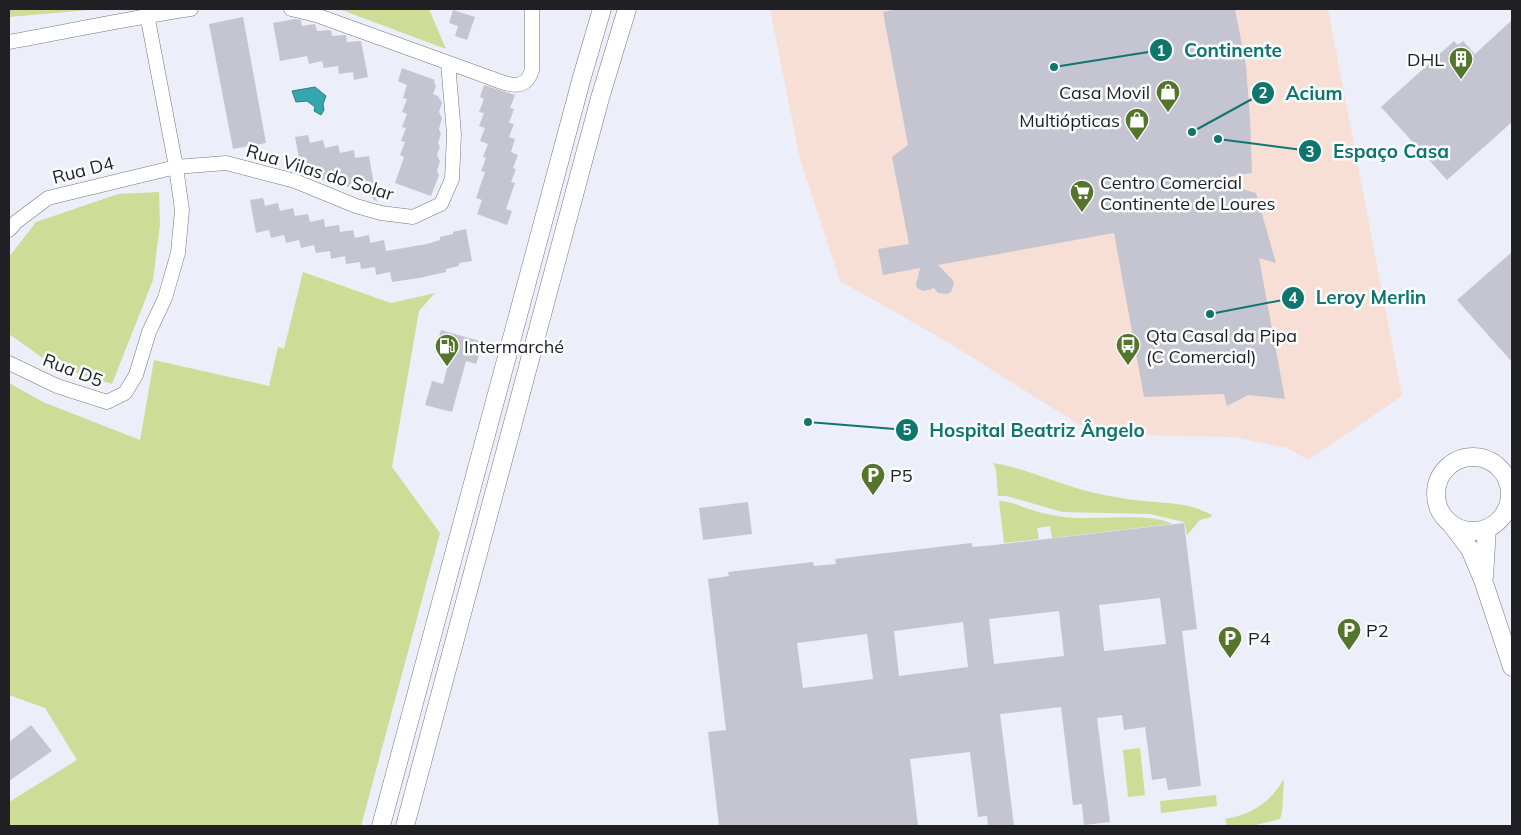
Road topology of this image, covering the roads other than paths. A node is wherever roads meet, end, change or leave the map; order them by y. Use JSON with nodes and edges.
{"nodes":[{"id":1,"x":192,"y":9,"type":"edge"},
{"id":2,"x":291,"y":9,"type":"edge"},
{"id":3,"x":532,"y":9,"type":"edge"},
{"id":4,"x":602,"y":9,"type":"edge"},
{"id":5,"x":627,"y":9,"type":"edge"},
{"id":6,"x":146,"y":12,"type":"edge"},
{"id":7,"x":9,"y":42,"type":"edge"},
{"id":8,"x":448,"y":63,"type":"junction"},
{"id":9,"x":176,"y":167,"type":"junction"},
{"id":10,"x":9,"y":230,"type":"edge"},
{"id":11,"x":9,"y":363,"type":"edge"},
{"id":12,"x":1509,"y":475,"type":"edge"},
{"id":13,"x":1509,"y":510,"type":"edge"},
{"id":14,"x":1449,"y":522,"type":"junction"},
{"id":15,"x":1487,"y":528,"type":"junction"},
{"id":16,"x":1483,"y":580,"type":"junction"},
{"id":17,"x":1512,"y":667,"type":"edge"},
{"id":18,"x":380,"y":826,"type":"edge"},
{"id":19,"x":405,"y":826,"type":"edge"}],
"edges":[{"from":1,"to":6,"type":"street"},
{"from":2,"to":8,"type":"street"},
{"from":3,"to":8,"type":"street"},
{"from":4,"to":18,"type":"main road"},
{"from":5,"to":19,"type":"main road"},
{"from":6,"to":7,"type":"street"},
{"from":6,"to":9,"type":"street"},
{"from":8,"to":9,"type":"street","name":"Rua Vilas do Solar"},
{"from":9,"to":10,"type":"street","name":"Rua D4"},
{"from":9,"to":11,"type":"street","name":"Rua D5"},
{"from":12,"to":13,"type":"main road"},
{"from":12,"to":14,"type":"main road"},
{"from":13,"to":15,"type":"main road"},
{"from":14,"to":15,"type":"main road"},
{"from":14,"to":16,"type":"main road"},
{"from":15,"to":16,"type":"main road"},
{"from":16,"to":17,"type":"main road"}]}
